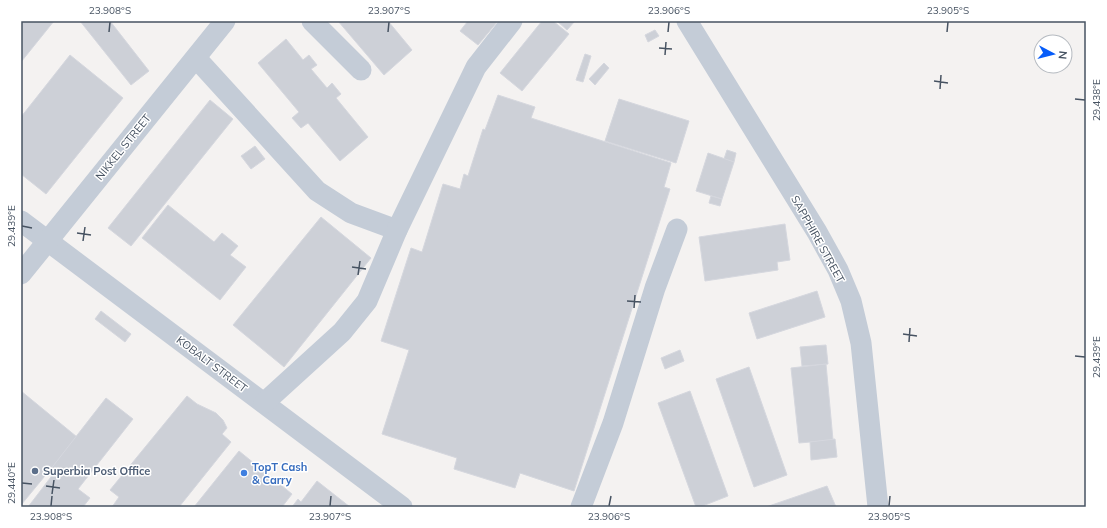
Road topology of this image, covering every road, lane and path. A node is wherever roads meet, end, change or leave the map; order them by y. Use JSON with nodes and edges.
{"nodes":[{"id":1,"x":225,"y":21,"type":"edge"},
{"id":2,"x":312,"y":21,"type":"edge"},
{"id":3,"x":512,"y":21,"type":"edge"},
{"id":4,"x":687,"y":21,"type":"edge"},
{"id":5,"x":196,"y":58,"type":"junction"},
{"id":6,"x":361,"y":70,"type":"dead end"},
{"id":7,"x":21,"y":221,"type":"edge"},
{"id":8,"x":677,"y":229,"type":"dead end"},
{"id":9,"x":397,"y":230,"type":"junction"},
{"id":10,"x":48,"y":240,"type":"junction"},
{"id":11,"x":21,"y":274,"type":"edge"},
{"id":12,"x":264,"y":403,"type":"junction"},
{"id":13,"x":402,"y":507,"type":"edge"},
{"id":14,"x":581,"y":507,"type":"edge"},
{"id":15,"x":878,"y":507,"type":"edge"}],
"edges":[{"from":1,"to":5,"type":"street","name":"NIKKEL STREET"},
{"from":2,"to":6,"type":"street"},
{"from":3,"to":9,"type":"street"},
{"from":4,"to":15,"type":"street","name":"SAPPHIRE STREET"},
{"from":5,"to":9,"type":"street"},
{"from":5,"to":10,"type":"street","name":"NIKKEL STREET"},
{"from":7,"to":10,"type":"street","name":"KOBALT STREET"},
{"from":8,"to":14,"type":"street"},
{"from":9,"to":12,"type":"street"},
{"from":10,"to":11,"type":"street","name":"NIKKEL STREET"},
{"from":10,"to":12,"type":"street","name":"KOBALT STREET"},
{"from":12,"to":13,"type":"street","name":"KOBALT STREET"}]}
